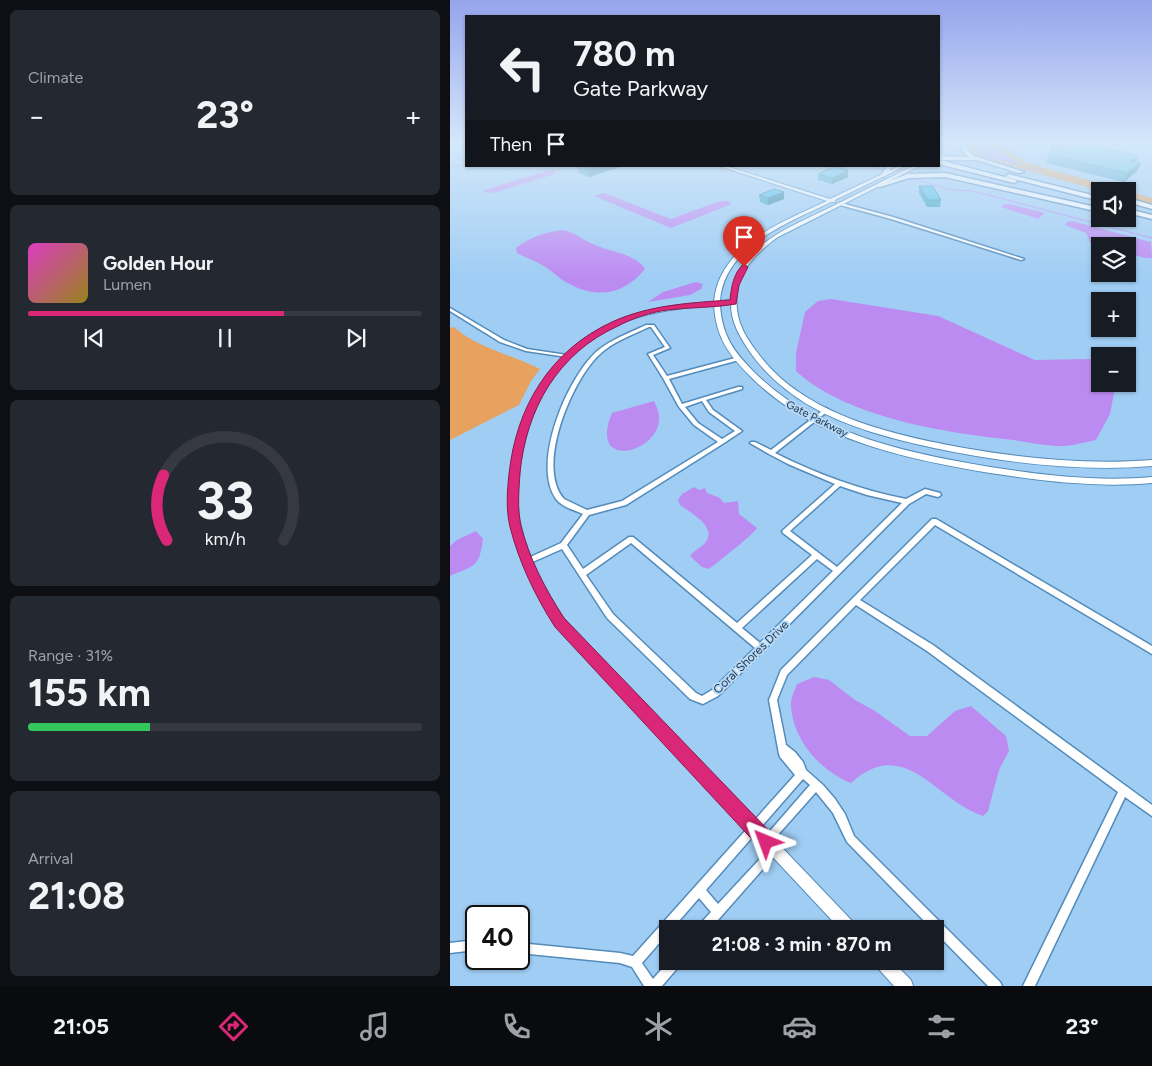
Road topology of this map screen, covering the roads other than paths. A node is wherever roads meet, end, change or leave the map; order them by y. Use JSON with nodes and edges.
{"nodes":[{"id":1,"x":787,"y":187,"type":"edge"},
{"id":2,"x":801,"y":187,"type":"edge"},
{"id":3,"x":864,"y":187,"type":"edge"},
{"id":4,"x":876,"y":187,"type":"edge"},
{"id":5,"x":1003,"y":187,"type":"edge"},
{"id":6,"x":1037,"y":187,"type":"edge"},
{"id":7,"x":1050,"y":187,"type":"edge"},
{"id":8,"x":1078,"y":187,"type":"edge"},
{"id":9,"x":1091,"y":191,"type":"edge"},
{"id":10,"x":1091,"y":197,"type":"edge"},
{"id":11,"x":830,"y":201,"type":"junction"},
{"id":12,"x":842,"y":201,"type":"junction"},
{"id":13,"x":1091,"y":202,"type":"edge"},
{"id":14,"x":1136,"y":202,"type":"edge"},
{"id":15,"x":1152,"y":207,"type":"edge"},
{"id":16,"x":1091,"y":208,"type":"edge"},
{"id":17,"x":1136,"y":208,"type":"edge"},
{"id":18,"x":1136,"y":213,"type":"edge"},
{"id":19,"x":1152,"y":213,"type":"edge"},
{"id":20,"x":1152,"y":217,"type":"edge"},
{"id":21,"x":1136,"y":218,"type":"edge"},
{"id":22,"x":1152,"y":222,"type":"edge"},
{"id":23,"x":1022,"y":259,"type":"dead end"},
{"id":24,"x":734,"y":302,"type":"junction"},
{"id":25,"x":716,"y":303,"type":"junction"},
{"id":26,"x":450,"y":309,"type":"edge"},
{"id":27,"x":568,"y":356,"type":"junction"},
{"id":28,"x":737,"y":358,"type":"junction"},
{"id":29,"x":666,"y":378,"type":"junction"},
{"id":30,"x":740,"y":388,"type":"dead end"},
{"id":31,"x":703,"y":399,"type":"junction"},
{"id":32,"x":681,"y":406,"type":"junction"},
{"id":33,"x":826,"y":410,"type":"junction"},
{"id":34,"x":814,"y":420,"type":"junction"},
{"id":35,"x":722,"y":442,"type":"junction"},
{"id":36,"x":754,"y":443,"type":"dead end"},
{"id":37,"x":771,"y":453,"type":"junction"},
{"id":38,"x":1152,"y":463,"type":"edge"},
{"id":39,"x":1152,"y":480,"type":"edge"},
{"id":40,"x":839,"y":484,"type":"junction"},
{"id":41,"x":938,"y":495,"type":"dead end"},
{"id":42,"x":907,"y":502,"type":"junction"},
{"id":43,"x":586,"y":513,"type":"junction"},
{"id":44,"x":563,"y":545,"type":"junction"},
{"id":45,"x":816,"y":556,"type":"junction"},
{"id":46,"x":528,"y":560,"type":"junction"},
{"id":47,"x":838,"y":571,"type":"junction"},
{"id":48,"x":582,"y":574,"type":"junction"},
{"id":49,"x":855,"y":601,"type":"junction"},
{"id":50,"x":737,"y":628,"type":"junction"},
{"id":51,"x":761,"y":648,"type":"junction"},
{"id":52,"x":1152,"y":650,"type":"edge"},
{"id":53,"x":803,"y":773,"type":"junction"},
{"id":54,"x":816,"y":785,"type":"junction"},
{"id":55,"x":1124,"y":790,"type":"junction"},
{"id":56,"x":1152,"y":812,"type":"edge"},
{"id":57,"x":754,"y":829,"type":"junction"},
{"id":58,"x":770,"y":846,"type":"junction"},
{"id":59,"x":700,"y":890,"type":"junction"},
{"id":60,"x":718,"y":912,"type":"junction"},
{"id":61,"x":675,"y":920,"type":"edge"},
{"id":62,"x":711,"y":920,"type":"edge"},
{"id":63,"x":841,"y":920,"type":"edge"},
{"id":64,"x":659,"y":937,"type":"edge"},
{"id":65,"x":465,"y":946,"type":"edge"},
{"id":66,"x":450,"y":948,"type":"edge"},
{"id":67,"x":530,"y":949,"type":"edge"},
{"id":68,"x":635,"y":962,"type":"junction"},
{"id":69,"x":668,"y":970,"type":"edge"},
{"id":70,"x":890,"y":970,"type":"edge"},
{"id":71,"x":653,"y":986,"type":"edge"},
{"id":72,"x":905,"y":986,"type":"edge"},
{"id":73,"x":996,"y":986,"type":"edge"},
{"id":74,"x":1028,"y":986,"type":"edge"}],
"edges":[{"from":1,"to":11,"type":"main road"},
{"from":2,"to":12,"type":"main road"},
{"from":3,"to":12,"type":"main road","name":"Gate Parkway"},
{"from":4,"to":12,"type":"main road","name":"Gate Parkway"},
{"from":5,"to":16,"type":"highway"},
{"from":6,"to":13,"type":"highway"},
{"from":7,"to":10,"type":"highway"},
{"from":8,"to":9,"type":"highway"},
{"from":11,"to":12,"type":"main road"},
{"from":11,"to":25,"type":"main road","name":"Gate Parkway"},
{"from":12,"to":23,"type":"street"},
{"from":12,"to":24,"type":"main road","name":"Gate Parkway"},
{"from":14,"to":15,"type":"highway"},
{"from":17,"to":19,"type":"highway"},
{"from":18,"to":20,"type":"highway"},
{"from":21,"to":22,"type":"highway"},
{"from":24,"to":25,"type":"main road"},
{"from":24,"to":33,"type":"main road","name":"Gate Parkway"},
{"from":25,"to":27,"type":"main road"},
{"from":25,"to":28,"type":"main road","name":"Gate Parkway"},
{"from":26,"to":27,"type":"street"},
{"from":27,"to":46,"type":"main road"},
{"from":28,"to":29,"type":"street"},
{"from":28,"to":34,"type":"main road","name":"Gate Parkway"},
{"from":29,"to":32,"type":"street"},
{"from":29,"to":43,"type":"street"},
{"from":30,"to":31,"type":"street"},
{"from":31,"to":32,"type":"street"},
{"from":31,"to":35,"type":"street"},
{"from":32,"to":35,"type":"street"},
{"from":33,"to":34,"type":"street"},
{"from":33,"to":38,"type":"main road","name":"Gate Parkway"},
{"from":34,"to":37,"type":"street"},
{"from":34,"to":39,"type":"main road","name":"Gate Parkway"},
{"from":35,"to":43,"type":"street"},
{"from":36,"to":37,"type":"street"},
{"from":37,"to":40,"type":"street"},
{"from":40,"to":42,"type":"street"},
{"from":40,"to":45,"type":"street"},
{"from":41,"to":42,"type":"street","name":"Coral Shores Drive"},
{"from":42,"to":47,"type":"street","name":"Coral Shores Drive"},
{"from":43,"to":44,"type":"street"},
{"from":44,"to":46,"type":"street"},
{"from":44,"to":48,"type":"street","name":"Coral Shores Drive"},
{"from":45,"to":47,"type":"street"},
{"from":45,"to":50,"type":"street"},
{"from":46,"to":57,"type":"main road"},
{"from":47,"to":51,"type":"street","name":"Coral Shores Drive"},
{"from":48,"to":50,"type":"street"},
{"from":48,"to":51,"type":"street","name":"Coral Shores Drive"},
{"from":49,"to":52,"type":"street"},
{"from":49,"to":53,"type":"street"},
{"from":49,"to":55,"type":"street"},
{"from":50,"to":51,"type":"street"},
{"from":53,"to":54,"type":"street"},
{"from":53,"to":57,"type":"street"},
{"from":54,"to":58,"type":"street"},
{"from":54,"to":73,"type":"street"},
{"from":55,"to":56,"type":"street"},
{"from":55,"to":74,"type":"street"},
{"from":57,"to":58,"type":"main road"},
{"from":57,"to":59,"type":"street"},
{"from":58,"to":60,"type":"street"},
{"from":58,"to":63,"type":"main road"},
{"from":59,"to":60,"type":"street"},
{"from":59,"to":61,"type":"street"},
{"from":60,"to":62,"type":"street"},
{"from":64,"to":68,"type":"street"},
{"from":65,"to":66,"type":"street"},
{"from":67,"to":68,"type":"street"},
{"from":68,"to":71,"type":"street"},
{"from":69,"to":71,"type":"street"},
{"from":70,"to":72,"type":"main road"}]}
